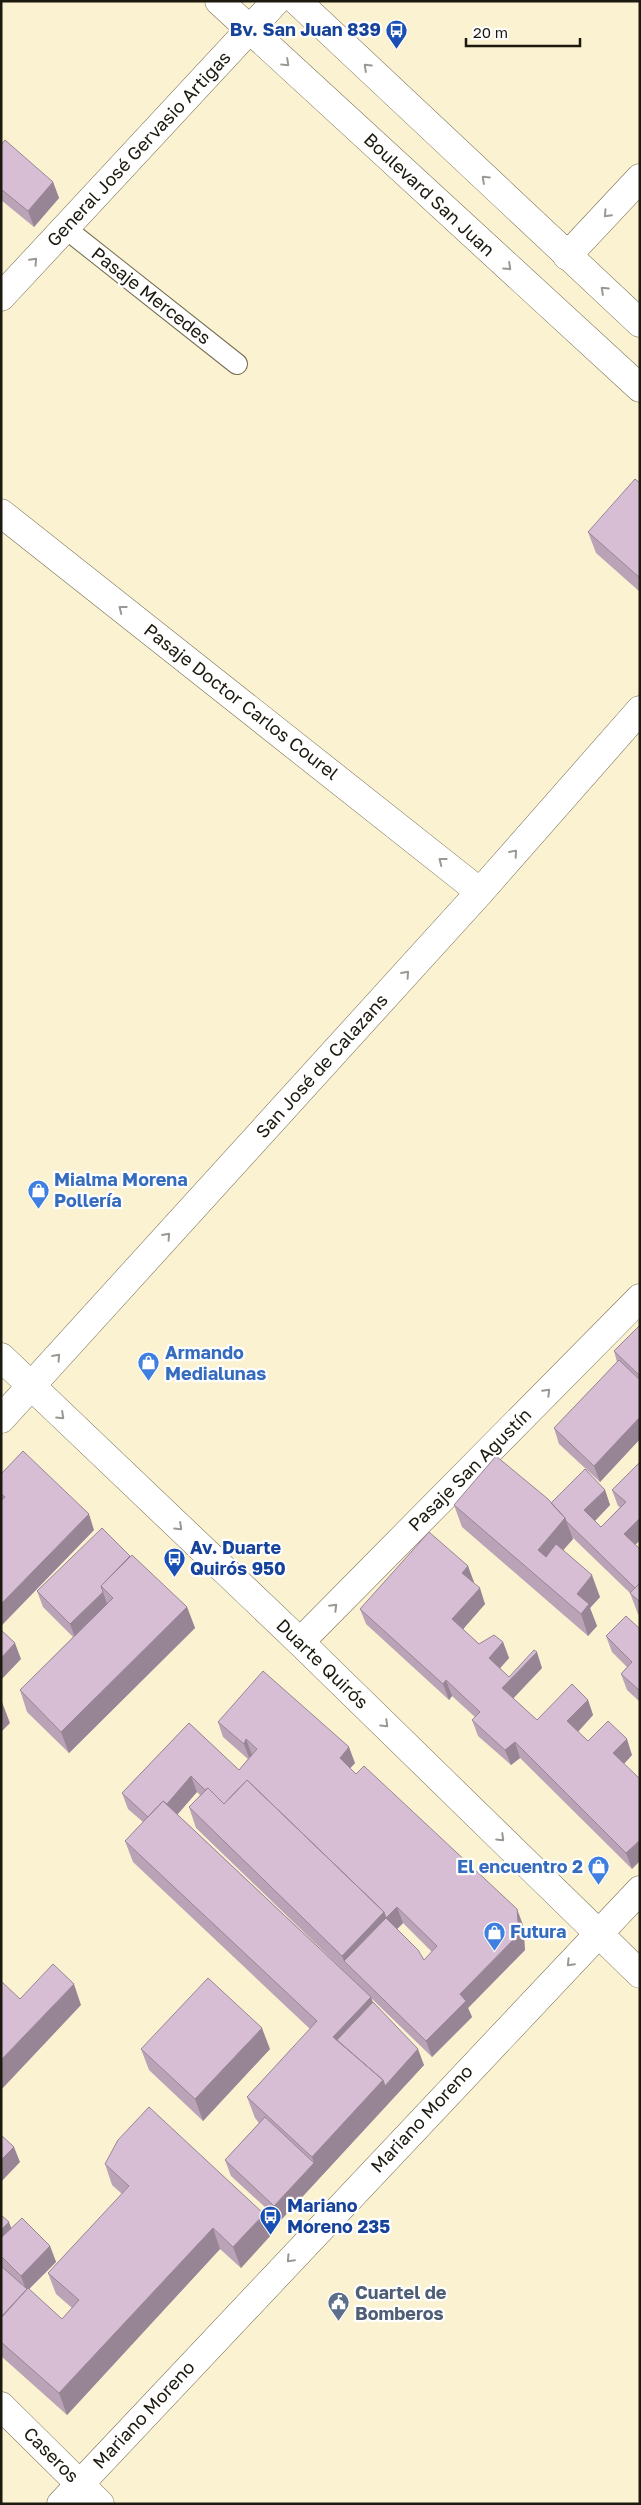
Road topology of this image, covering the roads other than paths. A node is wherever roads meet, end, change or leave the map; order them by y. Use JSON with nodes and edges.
{"nodes":[{"id":1,"x":219,"y":1,"type":"edge"},
{"id":2,"x":276,"y":1,"type":"edge"},
{"id":3,"x":297,"y":1,"type":"edge"},
{"id":4,"x":250,"y":30,"type":"junction"},
{"id":5,"x":640,"y":178,"type":"edge"},
{"id":6,"x":65,"y":228,"type":"junction"},
{"id":7,"x":567,"y":256,"type":"junction"},
{"id":8,"x":1,"y":297,"type":"edge"},
{"id":9,"x":640,"y":323,"type":"edge"},
{"id":10,"x":237,"y":364,"type":"dead end"},
{"id":11,"x":640,"y":388,"type":"edge"},
{"id":12,"x":1,"y":513,"type":"edge"},
{"id":13,"x":640,"y":710,"type":"edge"},
{"id":14,"x":480,"y":892,"type":"junction"},
{"id":15,"x":640,"y":1298,"type":"edge"},
{"id":16,"x":1,"y":1357,"type":"edge"},
{"id":17,"x":30,"y":1386,"type":"junction"},
{"id":18,"x":1,"y":1419,"type":"edge"},
{"id":19,"x":300,"y":1642,"type":"junction"},
{"id":20,"x":640,"y":1890,"type":"edge"},
{"id":21,"x":599,"y":1933,"type":"junction"},
{"id":22,"x":640,"y":1974,"type":"edge"},
{"id":23,"x":1,"y":2406,"type":"edge"},
{"id":24,"x":80,"y":2484,"type":"junction"},
{"id":25,"x":62,"y":2504,"type":"edge"},
{"id":26,"x":100,"y":2504,"type":"edge"}],
"edges":[{"from":1,"to":4,"type":"street","name":"Boulevard San Juan"},
{"from":2,"to":4,"type":"street","name":"General José Gervasio Artigas"},
{"from":7,"to":3,"type":"street","one_way":true},
{"from":4,"to":6,"type":"street","name":"General José Gervasio Artigas"},
{"from":4,"to":11,"type":"street","name":"Boulevard San Juan","one_way":true},
{"from":5,"to":7,"type":"street","one_way":true},
{"from":8,"to":6,"type":"street","name":"General José Gervasio Artigas","one_way":true},
{"from":6,"to":10,"type":"lane","name":"Pasaje Mercedes"},
{"from":9,"to":7,"type":"street","one_way":true},
{"from":14,"to":12,"type":"street","name":"Pasaje Doctor Carlos Courel","one_way":true},
{"from":14,"to":13,"type":"street","name":"San José de Calazans","one_way":true},
{"from":17,"to":14,"type":"street","name":"San José de Calazans","one_way":true},
{"from":19,"to":15,"type":"street","name":"Pasaje San Agustín","one_way":true},
{"from":16,"to":17,"type":"street","name":"Duarte Quirós"},
{"from":17,"to":18,"type":"street","name":"San José de Calazans"},
{"from":17,"to":19,"type":"street","name":"Duarte Quirós","one_way":true},
{"from":19,"to":21,"type":"street","name":"Duarte Quirós","one_way":true},
{"from":20,"to":21,"type":"street","name":"Mariano Moreno"},
{"from":21,"to":22,"type":"street","name":"Duarte Quirós"},
{"from":21,"to":24,"type":"street","name":"Mariano Moreno","one_way":true},
{"from":23,"to":24,"type":"street","name":"Caseros"},
{"from":24,"to":25,"type":"street","name":"Mariano Moreno"},
{"from":24,"to":26,"type":"street","name":"Caseros"}]}
